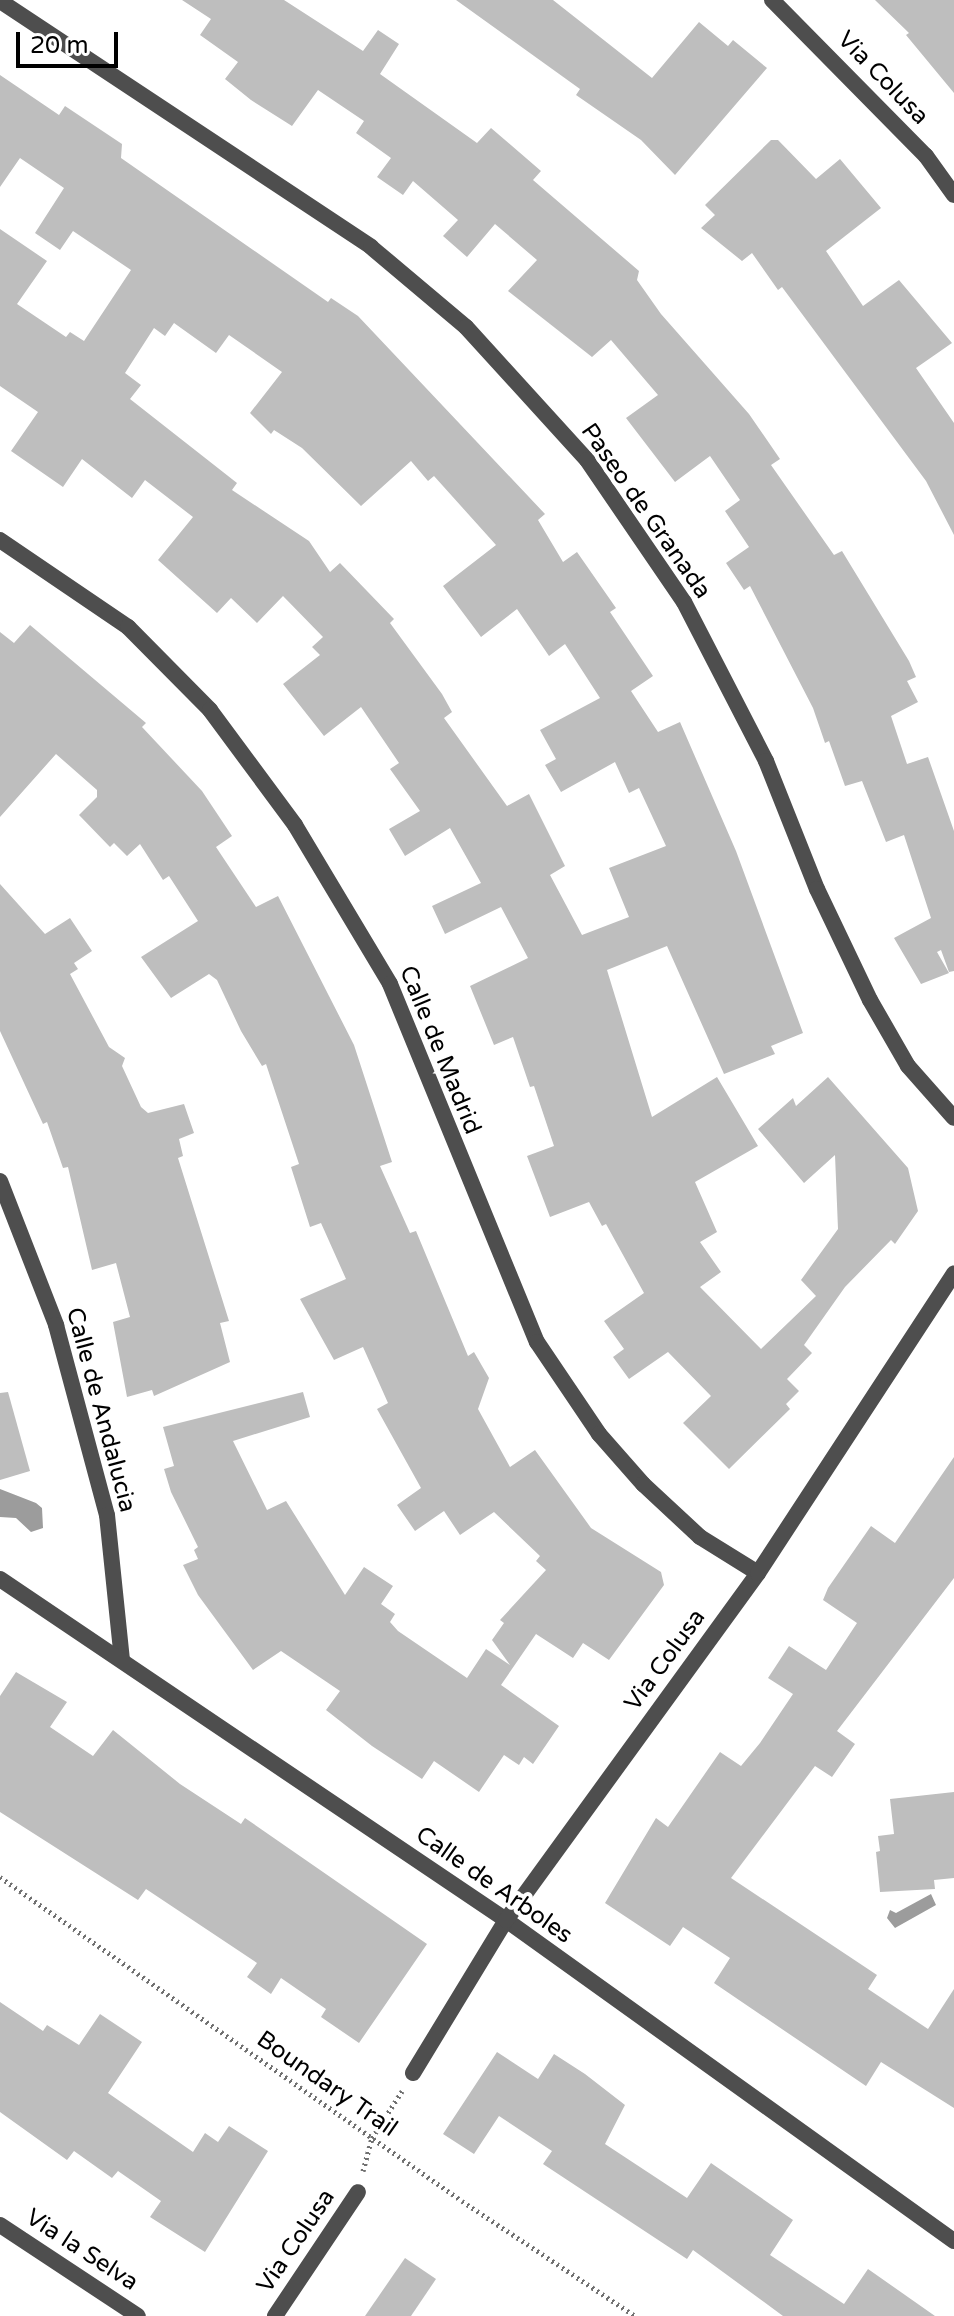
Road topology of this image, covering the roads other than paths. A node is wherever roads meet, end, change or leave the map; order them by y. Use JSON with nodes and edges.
{"nodes":[{"id":1,"x":772,"y":0,"type":"edge"},
{"id":2,"x":0,"y":1,"type":"edge"},
{"id":3,"x":954,"y":195,"type":"edge"},
{"id":4,"x":0,"y":540,"type":"edge"},
{"id":5,"x":954,"y":1118,"type":"edge"},
{"id":6,"x":0,"y":1181,"type":"edge"},
{"id":7,"x":954,"y":1274,"type":"edge"},
{"id":8,"x":758,"y":1573,"type":"junction"},
{"id":9,"x":0,"y":1579,"type":"edge"},
{"id":10,"x":122,"y":1660,"type":"junction"},
{"id":11,"x":506,"y":1920,"type":"junction"},
{"id":12,"x":413,"y":2073,"type":"road end"},
{"id":13,"x":358,"y":2192,"type":"road end"},
{"id":14,"x":0,"y":2225,"type":"edge"},
{"id":15,"x":954,"y":2241,"type":"edge"},
{"id":16,"x":138,"y":2316,"type":"edge"},
{"id":17,"x":275,"y":2316,"type":"edge"}],
"edges":[{"from":1,"to":3,"type":"street","name":"Via Colusa"},
{"from":2,"to":5,"type":"street","name":"Paseo de Granada"},
{"from":4,"to":8,"type":"street","name":"Calle de Madrid"},
{"from":6,"to":10,"type":"street","name":"Calle de Andalucia"},
{"from":7,"to":8,"type":"street","name":"Via Colusa"},
{"from":8,"to":11,"type":"street","name":"Via Colusa"},
{"from":9,"to":10,"type":"street","name":"Calle de Arboles"},
{"from":10,"to":11,"type":"street","name":"Calle de Arboles"},
{"from":11,"to":12,"type":"street","name":"Via Colusa"},
{"from":11,"to":15,"type":"street","name":"Calle de Arboles"},
{"from":13,"to":17,"type":"street","name":"Via Colusa"},
{"from":14,"to":16,"type":"street","name":"Via la Selva"}]}
